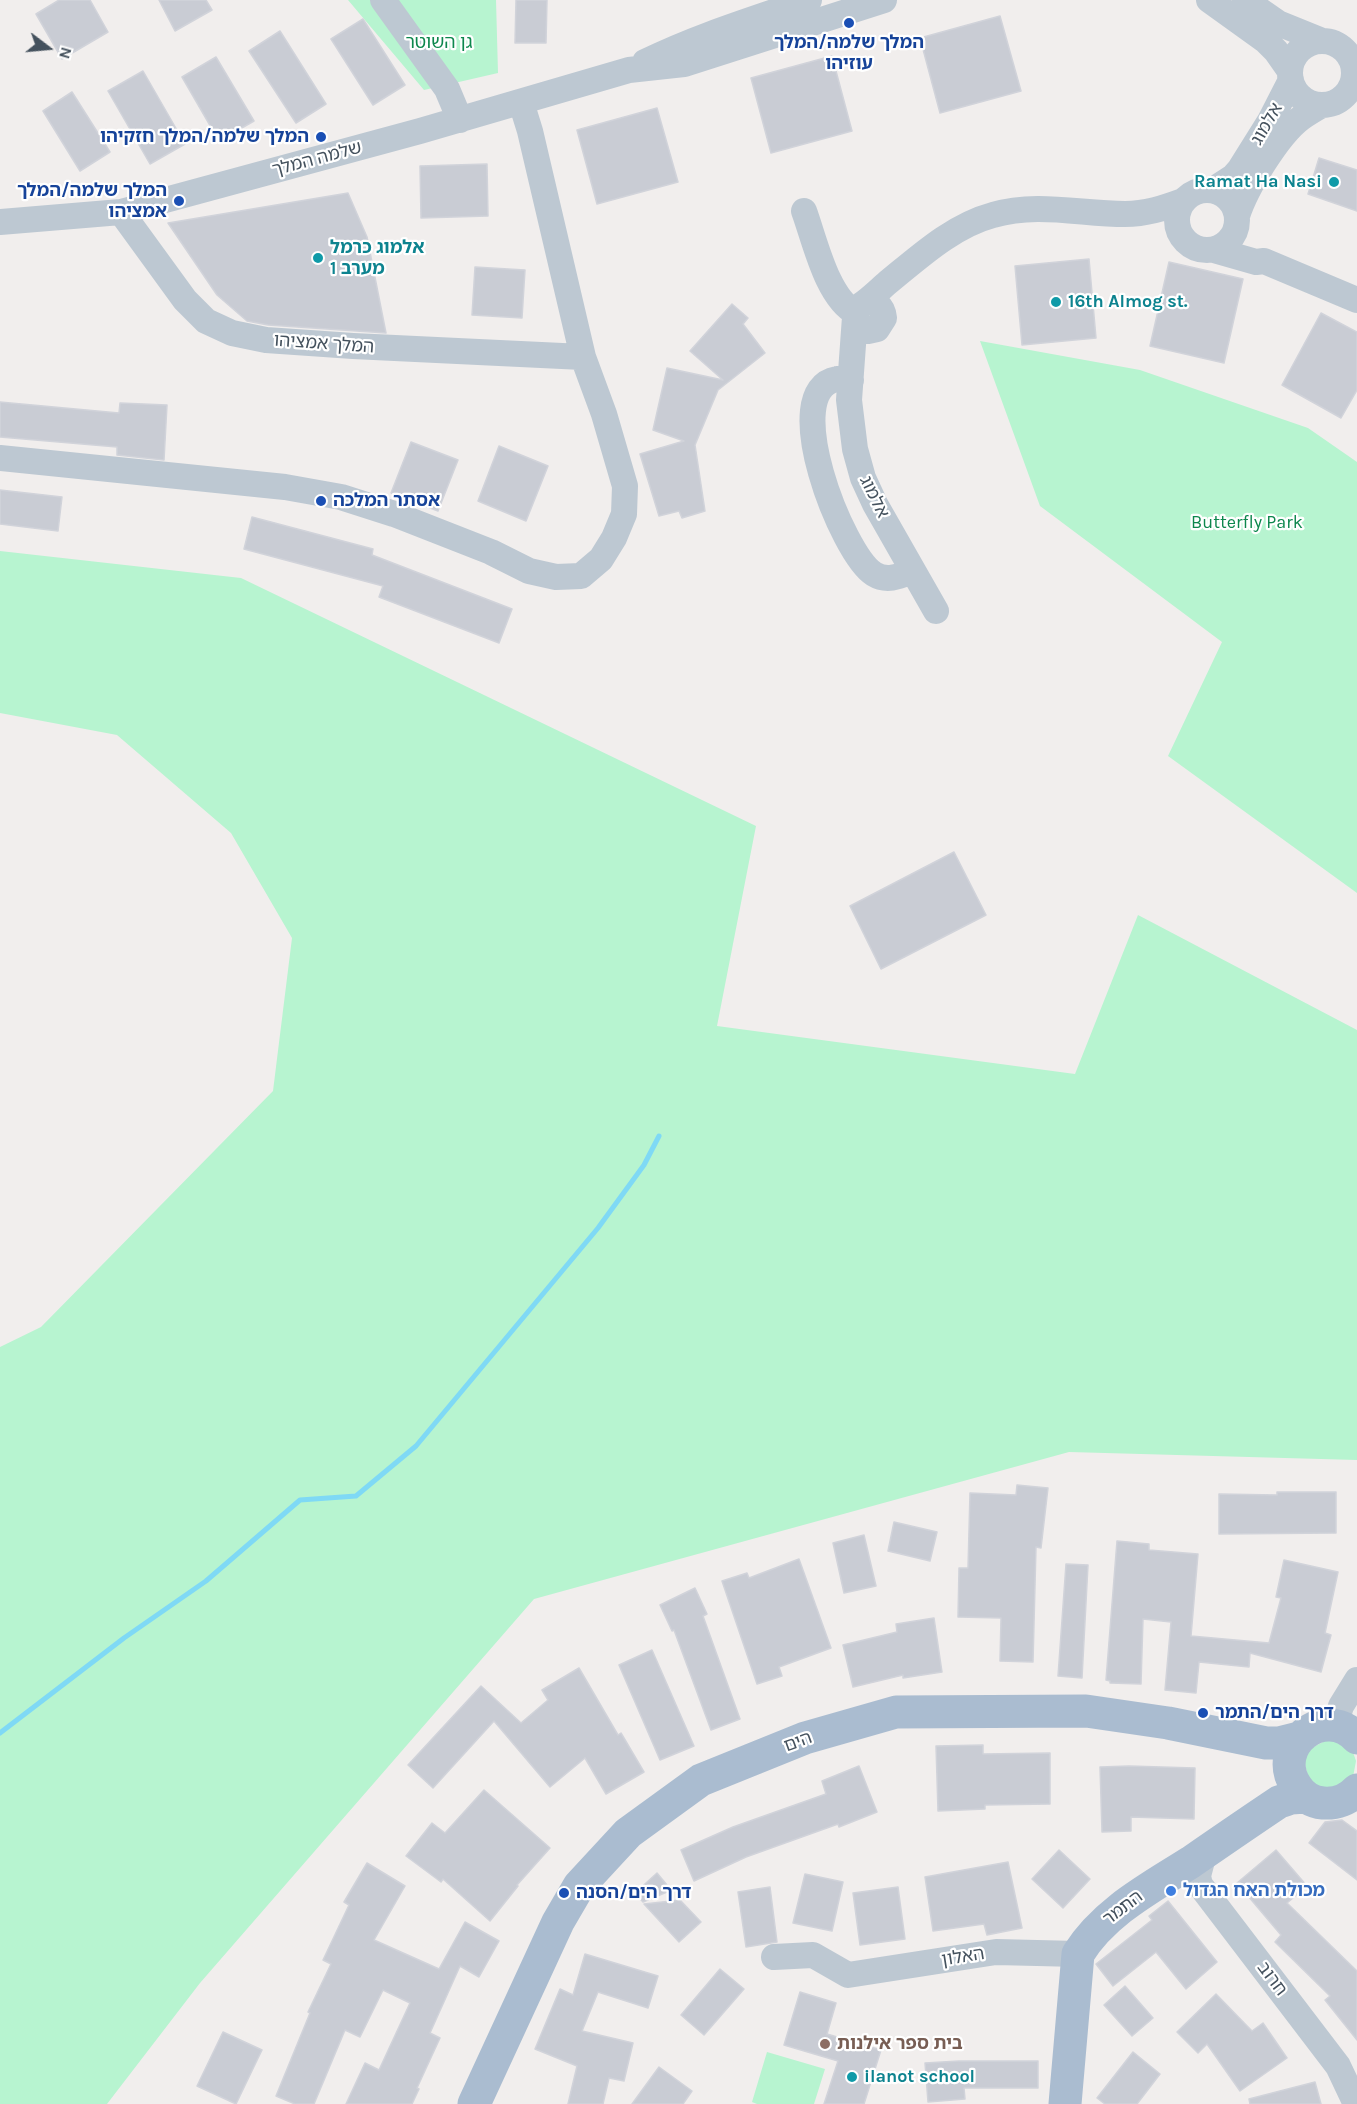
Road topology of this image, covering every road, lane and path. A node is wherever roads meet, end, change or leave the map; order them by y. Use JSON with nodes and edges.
{"nodes":[{"id":1,"x":383,"y":0,"type":"edge"},
{"id":2,"x":809,"y":0,"type":"edge"},
{"id":3,"x":884,"y":0,"type":"edge"},
{"id":4,"x":1209,"y":0,"type":"edge"},
{"id":5,"x":1245,"y":0,"type":"edge"},
{"id":6,"x":1320,"y":40,"type":"junction"},
{"id":7,"x":1355,"y":61,"type":"edge"},
{"id":8,"x":629,"y":70,"type":"junction"},
{"id":9,"x":1290,"y":75,"type":"junction"},
{"id":10,"x":521,"y":102,"type":"junction"},
{"id":11,"x":1339,"y":103,"type":"edge"},
{"id":12,"x":459,"y":120,"type":"junction"},
{"id":13,"x":1213,"y":190,"type":"junction"},
{"id":14,"x":1183,"y":201,"type":"junction"},
{"id":15,"x":804,"y":211,"type":"dead end"},
{"id":16,"x":121,"y":212,"type":"junction"},
{"id":17,"x":1126,"y":214,"type":"junction"},
{"id":18,"x":1237,"y":219,"type":"junction"},
{"id":19,"x":0,"y":222,"type":"edge"},
{"id":20,"x":1182,"y":238,"type":"junction"},
{"id":21,"x":1214,"y":250,"type":"junction"},
{"id":22,"x":1264,"y":261,"type":"junction"},
{"id":23,"x":1357,"y":300,"type":"edge"},
{"id":24,"x":868,"y":316,"type":"junction"},
{"id":25,"x":583,"y":357,"type":"junction"},
{"id":26,"x":851,"y":375,"type":"junction"},
{"id":27,"x":0,"y":458,"type":"edge"},
{"id":28,"x":913,"y":571,"type":"junction"},
{"id":29,"x":936,"y":611,"type":"dead end"},
{"id":30,"x":1357,"y":1680,"type":"edge"},
{"id":31,"x":1346,"y":1732,"type":"edge"},
{"id":32,"x":1299,"y":1738,"type":"junction"},
{"id":33,"x":1306,"y":1797,"type":"junction"},
{"id":34,"x":1353,"y":1797,"type":"edge"},
{"id":35,"x":1204,"y":1853,"type":"junction"},
{"id":36,"x":1078,"y":1954,"type":"junction"},
{"id":37,"x":774,"y":1957,"type":"dead end"},
{"id":38,"x":474,"y":2104,"type":"edge"},
{"id":39,"x":1065,"y":2104,"type":"edge"},
{"id":40,"x":1356,"y":2104,"type":"edge"}],
"edges":[{"from":1,"to":12,"type":"street"},
{"from":2,"to":8,"type":"street","name":"שלמה המלך"},
{"from":3,"to":8,"type":"street","name":"שלמה המלך"},
{"from":4,"to":9,"type":"street"},
{"from":5,"to":6,"type":"street"},
{"from":6,"to":7,"type":"street"},
{"from":6,"to":9,"type":"street"},
{"from":7,"to":11,"type":"street"},
{"from":8,"to":10,"type":"street","name":"שלמה המלך"},
{"from":9,"to":11,"type":"street"},
{"from":9,"to":13,"type":"street","name":"אלמוג"},
{"from":10,"to":12,"type":"street","name":"שלמה המלך"},
{"from":10,"to":25,"type":"street"},
{"from":11,"to":18,"type":"street","name":"אלמוג"},
{"from":12,"to":16,"type":"street","name":"שלמה המלך"},
{"from":13,"to":14,"type":"street"},
{"from":13,"to":18,"type":"street"},
{"from":14,"to":17,"type":"street","name":"אלמוג"},
{"from":14,"to":20,"type":"street"},
{"from":15,"to":24,"type":"street"},
{"from":16,"to":19,"type":"street","name":"שלמה המלך"},
{"from":16,"to":25,"type":"street","name":"המלך אמציהו"},
{"from":17,"to":20,"type":"street","name":"אלמוג"},
{"from":17,"to":24,"type":"street","name":"אלמוג"},
{"from":18,"to":21,"type":"street"},
{"from":18,"to":22,"type":"street"},
{"from":20,"to":21,"type":"street"},
{"from":21,"to":22,"type":"street"},
{"from":22,"to":23,"type":"street"},
{"from":24,"to":26,"type":"street","name":"אלמוג"},
{"from":25,"to":27,"type":"street"},
{"from":26,"to":28,"type":"street","name":"אלמוג"},
{"from":26,"to":28,"type":"street"},
{"from":28,"to":29,"type":"street","name":"אלמוג"},
{"from":30,"to":31,"type":"street"},
{"from":31,"to":32,"type":"main road","name":"הים"},
{"from":32,"to":33,"type":"main road"},
{"from":32,"to":38,"type":"main road","name":"הים"},
{"from":33,"to":34,"type":"main road"},
{"from":33,"to":35,"type":"main road","name":"התמר"},
{"from":35,"to":36,"type":"main road","name":"התמר"},
{"from":35,"to":40,"type":"street","name":"חרוב"},
{"from":36,"to":37,"type":"street","name":"האלון"},
{"from":36,"to":39,"type":"main road"}]}
